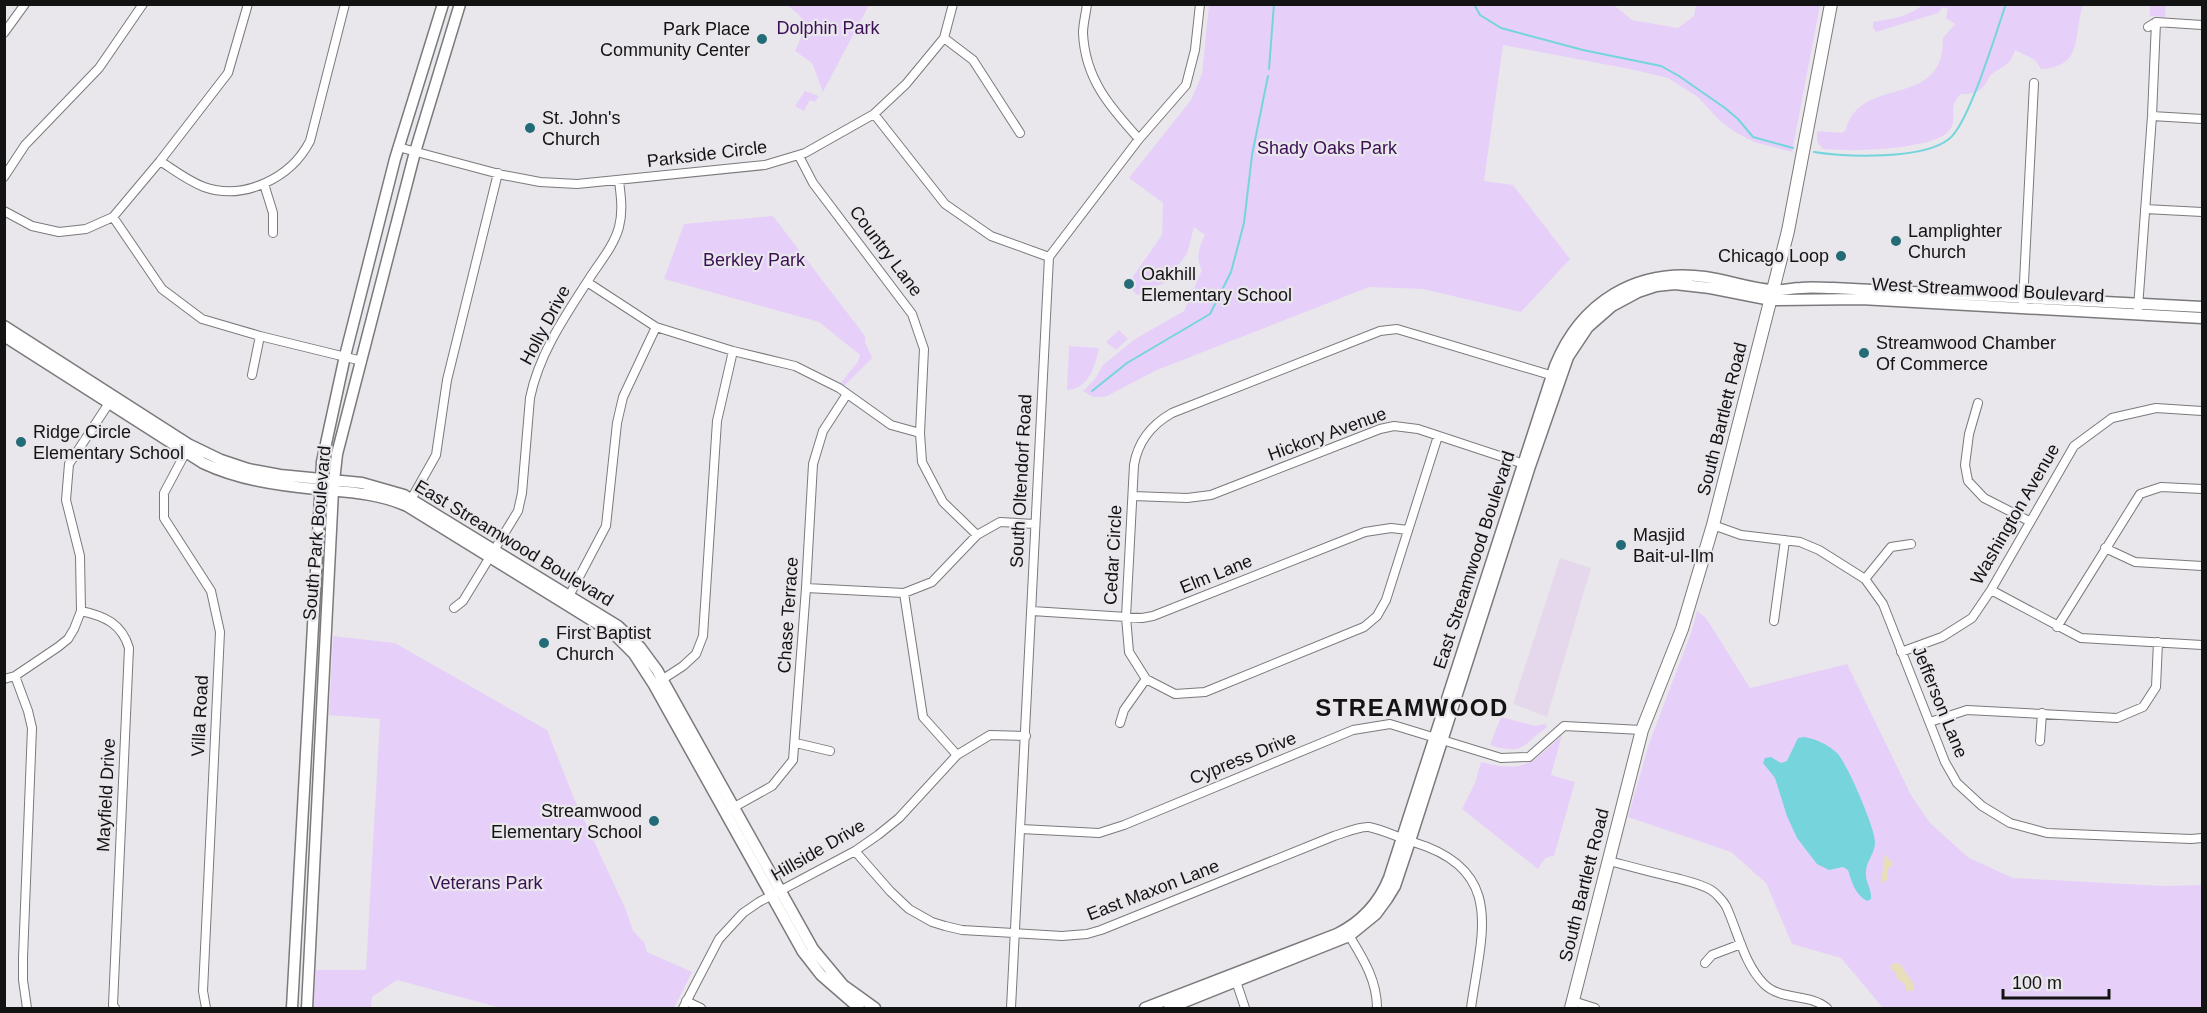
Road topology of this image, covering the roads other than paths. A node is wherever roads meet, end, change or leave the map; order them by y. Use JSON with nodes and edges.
{"nodes":[{"id":1,"x":26,"y":4,"type":"edge"},
{"id":2,"x":143,"y":4,"type":"edge"},
{"id":3,"x":248,"y":4,"type":"edge"},
{"id":4,"x":345,"y":4,"type":"edge"},
{"id":5,"x":443,"y":4,"type":"edge"},
{"id":6,"x":460,"y":4,"type":"edge"},
{"id":7,"x":953,"y":4,"type":"edge"},
{"id":8,"x":1088,"y":4,"type":"edge"},
{"id":9,"x":1200,"y":4,"type":"edge"},
{"id":10,"x":1831,"y":4,"type":"edge"},
{"id":11,"x":2202,"y":25,"type":"edge"},
{"id":12,"x":4,"y":33,"type":"edge"},
{"id":13,"x":944,"y":38,"type":"junction"},
{"id":14,"x":2034,"y":83,"type":"dead end"},
{"id":15,"x":874,"y":114,"type":"junction"},
{"id":16,"x":2152,"y":116,"type":"junction"},
{"id":17,"x":2202,"y":119,"type":"edge"},
{"id":18,"x":1020,"y":133,"type":"dead end"},
{"id":19,"x":1139,"y":139,"type":"junction"},
{"id":20,"x":398,"y":147,"type":"junction"},
{"id":21,"x":415,"y":152,"type":"junction"},
{"id":22,"x":799,"y":156,"type":"junction"},
{"id":23,"x":160,"y":161,"type":"junction"},
{"id":24,"x":498,"y":173,"type":"junction"},
{"id":25,"x":4,"y":177,"type":"edge"},
{"id":26,"x":620,"y":181,"type":"junction"},
{"id":27,"x":264,"y":184,"type":"junction"},
{"id":28,"x":2145,"y":209,"type":"junction"},
{"id":29,"x":4,"y":211,"type":"edge"},
{"id":30,"x":2202,"y":212,"type":"edge"},
{"id":31,"x":113,"y":217,"type":"junction"},
{"id":32,"x":273,"y":233,"type":"dead end"},
{"id":33,"x":1049,"y":257,"type":"junction"},
{"id":34,"x":587,"y":282,"type":"junction"},
{"id":35,"x":1773,"y":295,"type":"junction"},
{"id":36,"x":2023,"y":303,"type":"junction"},
{"id":37,"x":2202,"y":307,"type":"edge"},
{"id":38,"x":2138,"y":309,"type":"junction"},
{"id":39,"x":2202,"y":318,"type":"edge"},
{"id":40,"x":4,"y":326,"type":"edge"},
{"id":41,"x":656,"y":327,"type":"junction"},
{"id":42,"x":4,"y":336,"type":"edge"},
{"id":43,"x":260,"y":336,"type":"junction"},
{"id":44,"x":733,"y":351,"type":"junction"},
{"id":45,"x":345,"y":357,"type":"junction"},
{"id":46,"x":362,"y":361,"type":"junction"},
{"id":47,"x":252,"y":375,"type":"dead end"},
{"id":48,"x":1556,"y":377,"type":"junction"},
{"id":49,"x":847,"y":394,"type":"junction"},
{"id":50,"x":111,"y":400,"type":"junction"},
{"id":51,"x":1978,"y":403,"type":"dead end"},
{"id":52,"x":2202,"y":411,"type":"edge"},
{"id":53,"x":920,"y":433,"type":"junction"},
{"id":54,"x":1438,"y":436,"type":"junction"},
{"id":55,"x":187,"y":449,"type":"junction"},
{"id":56,"x":1526,"y":465,"type":"junction"},
{"id":57,"x":320,"y":484,"type":"junction"},
{"id":58,"x":334,"y":485,"type":"junction"},
{"id":59,"x":2202,"y":489,"type":"edge"},
{"id":60,"x":1132,"y":496,"type":"junction"},
{"id":61,"x":409,"y":503,"type":"junction"},
{"id":62,"x":2030,"y":522,"type":"junction"},
{"id":63,"x":1035,"y":524,"type":"junction"},
{"id":64,"x":1713,"y":525,"type":"junction"},
{"id":65,"x":1408,"y":530,"type":"junction"},
{"id":66,"x":977,"y":535,"type":"junction"},
{"id":67,"x":1785,"y":540,"type":"junction"},
{"id":68,"x":1911,"y":544,"type":"dead end"},
{"id":69,"x":2105,"y":548,"type":"junction"},
{"id":70,"x":493,"y":553,"type":"junction"},
{"id":71,"x":2202,"y":566,"type":"edge"},
{"id":72,"x":1865,"y":579,"type":"junction"},
{"id":73,"x":806,"y":588,"type":"junction"},
{"id":74,"x":1991,"y":590,"type":"junction"},
{"id":75,"x":904,"y":593,"type":"junction"},
{"id":76,"x":568,"y":599,"type":"junction"},
{"id":77,"x":454,"y":608,"type":"dead end"},
{"id":78,"x":81,"y":611,"type":"junction"},
{"id":79,"x":1032,"y":611,"type":"junction"},
{"id":80,"x":1126,"y":617,"type":"junction"},
{"id":81,"x":1774,"y":621,"type":"dead end"},
{"id":82,"x":2057,"y":627,"type":"junction"},
{"id":83,"x":2158,"y":642,"type":"junction"},
{"id":84,"x":2202,"y":645,"type":"edge"},
{"id":85,"x":1901,"y":652,"type":"junction"},
{"id":86,"x":15,"y":676,"type":"junction"},
{"id":87,"x":4,"y":679,"type":"edge"},
{"id":88,"x":1146,"y":679,"type":"junction"},
{"id":89,"x":659,"y":683,"type":"junction"},
{"id":90,"x":309,"y":692,"type":"junction"},
{"id":91,"x":322,"y":692,"type":"junction"},
{"id":92,"x":2042,"y":713,"type":"junction"},
{"id":93,"x":1930,"y":722,"type":"junction"},
{"id":94,"x":1120,"y":723,"type":"dead end"},
{"id":95,"x":1642,"y":730,"type":"junction"},
{"id":96,"x":1026,"y":736,"type":"junction"},
{"id":97,"x":1438,"y":739,"type":"junction"},
{"id":98,"x":2040,"y":741,"type":"dead end"},
{"id":99,"x":796,"y":743,"type":"junction"},
{"id":100,"x":830,"y":751,"type":"dead end"},
{"id":101,"x":957,"y":755,"type":"junction"},
{"id":102,"x":730,"y":809,"type":"junction"},
{"id":103,"x":1021,"y":829,"type":"junction"},
{"id":104,"x":2202,"y":838,"type":"edge"},
{"id":105,"x":1406,"y":839,"type":"junction"},
{"id":106,"x":855,"y":851,"type":"junction"},
{"id":107,"x":1609,"y":861,"type":"junction"},
{"id":108,"x":776,"y":893,"type":"junction"},
{"id":109,"x":1347,"y":932,"type":"junction"},
{"id":110,"x":1016,"y":933,"type":"junction"},
{"id":111,"x":1741,"y":944,"type":"junction"},
{"id":112,"x":1705,"y":963,"type":"dead end"},
{"id":113,"x":1235,"y":978,"type":"junction"},
{"id":114,"x":684,"y":1005,"type":"edge"},
{"id":115,"x":1572,"y":1005,"type":"edge"},
{"id":116,"x":27,"y":1008,"type":"edge"},
{"id":117,"x":115,"y":1008,"type":"edge"},
{"id":118,"x":206,"y":1008,"type":"edge"},
{"id":119,"x":292,"y":1008,"type":"edge"},
{"id":120,"x":307,"y":1008,"type":"edge"},
{"id":121,"x":701,"y":1008,"type":"edge"},
{"id":122,"x":859,"y":1008,"type":"edge"},
{"id":123,"x":874,"y":1008,"type":"edge"},
{"id":124,"x":1011,"y":1008,"type":"edge"},
{"id":125,"x":1145,"y":1008,"type":"edge"},
{"id":126,"x":1169,"y":1008,"type":"edge"},
{"id":127,"x":1245,"y":1008,"type":"edge"},
{"id":128,"x":1377,"y":1008,"type":"edge"},
{"id":129,"x":1471,"y":1008,"type":"edge"},
{"id":130,"x":1595,"y":1008,"type":"edge"},
{"id":131,"x":1827,"y":1008,"type":"edge"}],
"edges":[{"from":1,"to":12,"type":"street"},
{"from":2,"to":25,"type":"street"},
{"from":3,"to":23,"type":"street"},
{"from":4,"to":27,"type":"street"},
{"from":5,"to":20,"type":"street","name":"South Park Boulevard"},
{"from":6,"to":21,"type":"street","name":"South Park Boulevard"},
{"from":7,"to":13,"type":"street","name":"Parkside Circle"},
{"from":8,"to":19,"type":"street"},
{"from":9,"to":19,"type":"street"},
{"from":10,"to":35,"type":"main road","name":"South Bartlett Road"},
{"from":11,"to":16,"type":"street"},
{"from":13,"to":15,"type":"street","name":"Parkside Circle"},
{"from":13,"to":18,"type":"street"},
{"from":14,"to":36,"type":"street"},
{"from":15,"to":22,"type":"street","name":"Parkside Circle"},
{"from":15,"to":33,"type":"street"},
{"from":16,"to":17,"type":"street"},
{"from":16,"to":28,"type":"street"},
{"from":19,"to":33,"type":"street"},
{"from":20,"to":21,"type":"street","name":"Parkside Circle"},
{"from":20,"to":45,"type":"street","name":"South Park Boulevard"},
{"from":21,"to":24,"type":"street","name":"Parkside Circle"},
{"from":21,"to":46,"type":"street","name":"South Park Boulevard"},
{"from":22,"to":26,"type":"street","name":"Parkside Circle"},
{"from":22,"to":53,"type":"street","name":"Country Lane"},
{"from":23,"to":27,"type":"street"},
{"from":23,"to":31,"type":"street"},
{"from":24,"to":26,"type":"street","name":"Parkside Circle"},
{"from":24,"to":61,"type":"street"},
{"from":26,"to":34,"type":"street","name":"Holly Drive"},
{"from":27,"to":32,"type":"street"},
{"from":28,"to":30,"type":"street"},
{"from":28,"to":38,"type":"street"},
{"from":29,"to":31,"type":"street"},
{"from":31,"to":43,"type":"street"},
{"from":33,"to":63,"type":"street","name":"South Oltendorf Road"},
{"from":34,"to":41,"type":"street"},
{"from":34,"to":70,"type":"street","name":"Holly Drive"},
{"from":35,"to":36,"type":"street","name":"West Streamwood Boulevard"},
{"from":35,"to":48,"type":"street","name":"East Streamwood Boulevard"},
{"from":35,"to":64,"type":"main road","name":"South Bartlett Road"},
{"from":36,"to":38,"type":"street","name":"West Streamwood Boulevard"},
{"from":37,"to":38,"type":"street","name":"West Streamwood Boulevard"},
{"from":38,"to":39,"type":"street","name":"West Streamwood Boulevard"},
{"from":40,"to":50,"type":"street","name":"East Streamwood Boulevard"},
{"from":41,"to":44,"type":"street"},
{"from":41,"to":76,"type":"street"},
{"from":42,"to":50,"type":"street","name":"East Streamwood Boulevard"},
{"from":43,"to":45,"type":"street"},
{"from":43,"to":47,"type":"street"},
{"from":44,"to":49,"type":"street"},
{"from":44,"to":89,"type":"street"},
{"from":45,"to":46,"type":"street"},
{"from":45,"to":57,"type":"street","name":"South Park Boulevard"},
{"from":46,"to":58,"type":"street","name":"South Park Boulevard"},
{"from":48,"to":56,"type":"street","name":"East Streamwood Boulevard"},
{"from":48,"to":60,"type":"street","name":"Cedar Circle"},
{"from":49,"to":53,"type":"street"},
{"from":49,"to":73,"type":"street","name":"Chase Terrace"},
{"from":50,"to":55,"type":"street","name":"East Streamwood Boulevard"},
{"from":50,"to":78,"type":"street"},
{"from":51,"to":62,"type":"street"},
{"from":52,"to":62,"type":"street","name":"Washington Avenue"},
{"from":53,"to":66,"type":"street","name":"Country Lane"},
{"from":54,"to":56,"type":"street","name":"Hickory Avenue"},
{"from":54,"to":60,"type":"street","name":"Hickory Avenue"},
{"from":54,"to":65,"type":"street"},
{"from":55,"to":57,"type":"street","name":"East Streamwood Boulevard"},
{"from":55,"to":118,"type":"street","name":"Villa Road"},
{"from":56,"to":97,"type":"street","name":"East Streamwood Boulevard"},
{"from":57,"to":58,"type":"street","name":"East Streamwood Boulevard"},
{"from":57,"to":90,"type":"street","name":"South Park Boulevard"},
{"from":58,"to":61,"type":"street","name":"East Streamwood Boulevard"},
{"from":58,"to":91,"type":"street","name":"South Park Boulevard"},
{"from":59,"to":69,"type":"street"},
{"from":60,"to":80,"type":"street","name":"Cedar Circle"},
{"from":61,"to":70,"type":"street","name":"East Streamwood Boulevard"},
{"from":62,"to":74,"type":"street","name":"Washington Avenue"},
{"from":63,"to":66,"type":"street"},
{"from":63,"to":79,"type":"street","name":"South Oltendorf Road"},
{"from":64,"to":67,"type":"street","name":"Jefferson Lane"},
{"from":64,"to":95,"type":"main road","name":"South Bartlett Road"},
{"from":65,"to":80,"type":"street","name":"Elm Lane"},
{"from":65,"to":88,"type":"street"},
{"from":66,"to":75,"type":"street"},
{"from":67,"to":72,"type":"street","name":"Jefferson Lane"},
{"from":67,"to":81,"type":"street"},
{"from":68,"to":72,"type":"street"},
{"from":69,"to":71,"type":"street"},
{"from":69,"to":82,"type":"street"},
{"from":70,"to":76,"type":"street","name":"East Streamwood Boulevard"},
{"from":70,"to":77,"type":"street","name":"Holly Drive"},
{"from":72,"to":85,"type":"street","name":"Jefferson Lane"},
{"from":73,"to":75,"type":"street"},
{"from":73,"to":99,"type":"street","name":"Chase Terrace"},
{"from":74,"to":82,"type":"street"},
{"from":74,"to":85,"type":"street","name":"Washington Avenue"},
{"from":75,"to":101,"type":"street"},
{"from":76,"to":89,"type":"street","name":"East Streamwood Boulevard"},
{"from":78,"to":86,"type":"street"},
{"from":78,"to":117,"type":"street","name":"Mayfield Drive"},
{"from":79,"to":80,"type":"street","name":"Elm Lane"},
{"from":79,"to":96,"type":"street","name":"South Oltendorf Road"},
{"from":80,"to":88,"type":"street","name":"Cedar Circle"},
{"from":82,"to":83,"type":"street"},
{"from":83,"to":84,"type":"street"},
{"from":83,"to":92,"type":"street"},
{"from":85,"to":93,"type":"street","name":"Jefferson Lane"},
{"from":86,"to":87,"type":"street"},
{"from":86,"to":116,"type":"street"},
{"from":88,"to":94,"type":"street"},
{"from":89,"to":102,"type":"street","name":"East Streamwood Boulevard"},
{"from":90,"to":91,"type":"street"},
{"from":90,"to":119,"type":"street","name":"South Park Boulevard"},
{"from":91,"to":120,"type":"street","name":"South Park Boulevard"},
{"from":92,"to":93,"type":"street"},
{"from":92,"to":98,"type":"street"},
{"from":93,"to":104,"type":"street","name":"Jefferson Lane"},
{"from":95,"to":97,"type":"street","name":"Cypress Drive"},
{"from":95,"to":107,"type":"main road","name":"South Bartlett Road"},
{"from":96,"to":101,"type":"street","name":"Hillside Drive"},
{"from":96,"to":103,"type":"street","name":"South Oltendorf Road"},
{"from":97,"to":103,"type":"street","name":"Cypress Drive"},
{"from":97,"to":105,"type":"street","name":"East Streamwood Boulevard"},
{"from":99,"to":100,"type":"street"},
{"from":99,"to":102,"type":"street","name":"Chase Terrace"},
{"from":101,"to":106,"type":"street","name":"Hillside Drive"},
{"from":102,"to":108,"type":"street","name":"East Streamwood Boulevard"},
{"from":103,"to":110,"type":"street","name":"South Oltendorf Road"},
{"from":105,"to":109,"type":"street","name":"East Streamwood Boulevard"},
{"from":105,"to":110,"type":"street","name":"East Maxon Lane"},
{"from":105,"to":129,"type":"street","name":"East Maxon Lane"},
{"from":106,"to":108,"type":"street","name":"Hillside Drive"},
{"from":106,"to":110,"type":"street","name":"East Maxon Lane"},
{"from":107,"to":111,"type":"street"},
{"from":107,"to":115,"type":"main road","name":"South Bartlett Road"},
{"from":108,"to":114,"type":"street","name":"Hillside Drive"},
{"from":108,"to":122,"type":"street","name":"East Streamwood Boulevard"},
{"from":108,"to":123,"type":"street","name":"East Streamwood Boulevard"},
{"from":109,"to":113,"type":"street","name":"East Streamwood Boulevard"},
{"from":109,"to":128,"type":"street"},
{"from":110,"to":124,"type":"street","name":"South Oltendorf Road"},
{"from":111,"to":112,"type":"street"},
{"from":111,"to":131,"type":"street"},
{"from":113,"to":125,"type":"street","name":"East Streamwood Boulevard"},
{"from":113,"to":126,"type":"street","name":"East Streamwood Boulevard"},
{"from":113,"to":127,"type":"street"},
{"from":114,"to":121,"type":"street"},
{"from":115,"to":130,"type":"street"}]}
